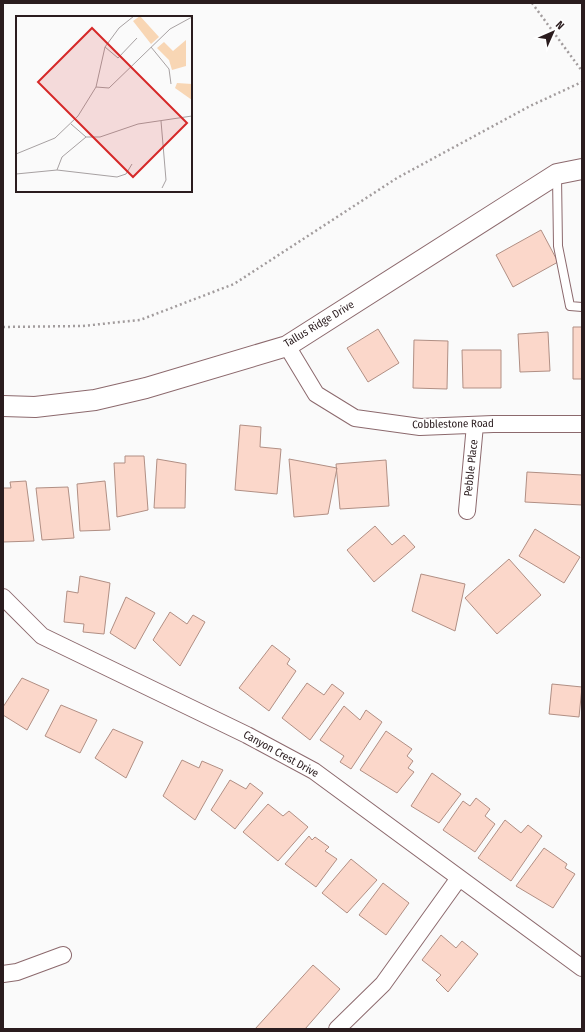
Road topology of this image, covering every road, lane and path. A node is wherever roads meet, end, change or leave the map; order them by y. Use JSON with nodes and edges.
{"nodes":[{"id":1,"x":532,"y":3,"type":"edge"},
{"id":2,"x":582,"y":71,"type":"edge"},
{"id":3,"x":582,"y":82,"type":"edge"},
{"id":4,"x":582,"y":169,"type":"edge"},
{"id":5,"x":557,"y":174,"type":"junction"},
{"id":6,"x":582,"y":307,"type":"edge"},
{"id":7,"x":3,"y":327,"type":"edge"},
{"id":8,"x":288,"y":346,"type":"junction"},
{"id":9,"x":3,"y":406,"type":"edge"},
{"id":10,"x":582,"y":424,"type":"edge"},
{"id":11,"x":475,"y":425,"type":"junction"},
{"id":12,"x":467,"y":511,"type":"dead end"},
{"id":13,"x":3,"y":597,"type":"edge"},
{"id":14,"x":459,"y":878,"type":"junction"},
{"id":15,"x":63,"y":955,"type":"dead end"},
{"id":16,"x":582,"y":968,"type":"edge"},
{"id":17,"x":3,"y":974,"type":"edge"},
{"id":18,"x":337,"y":1029,"type":"edge"}],
"edges":[{"from":1,"to":2,"type":"path"},
{"from":3,"to":7,"type":"path"},
{"from":4,"to":5,"type":"street","name":"Tallus Ridge Drive"},
{"from":5,"to":6,"type":"lane"},
{"from":5,"to":8,"type":"street","name":"Tallus Ridge Drive"},
{"from":8,"to":9,"type":"street","name":"Tallus Ridge Drive"},
{"from":8,"to":11,"type":"street","name":"Cobblestone Road"},
{"from":10,"to":11,"type":"street","name":"Cobblestone Road"},
{"from":11,"to":12,"type":"street","name":"Pebble Place"},
{"from":13,"to":14,"type":"street","name":"Canyon Crest Drive"},
{"from":14,"to":16,"type":"street","name":"Canyon Crest Drive"},
{"from":14,"to":18,"type":"street"},
{"from":15,"to":17,"type":"street"}]}
